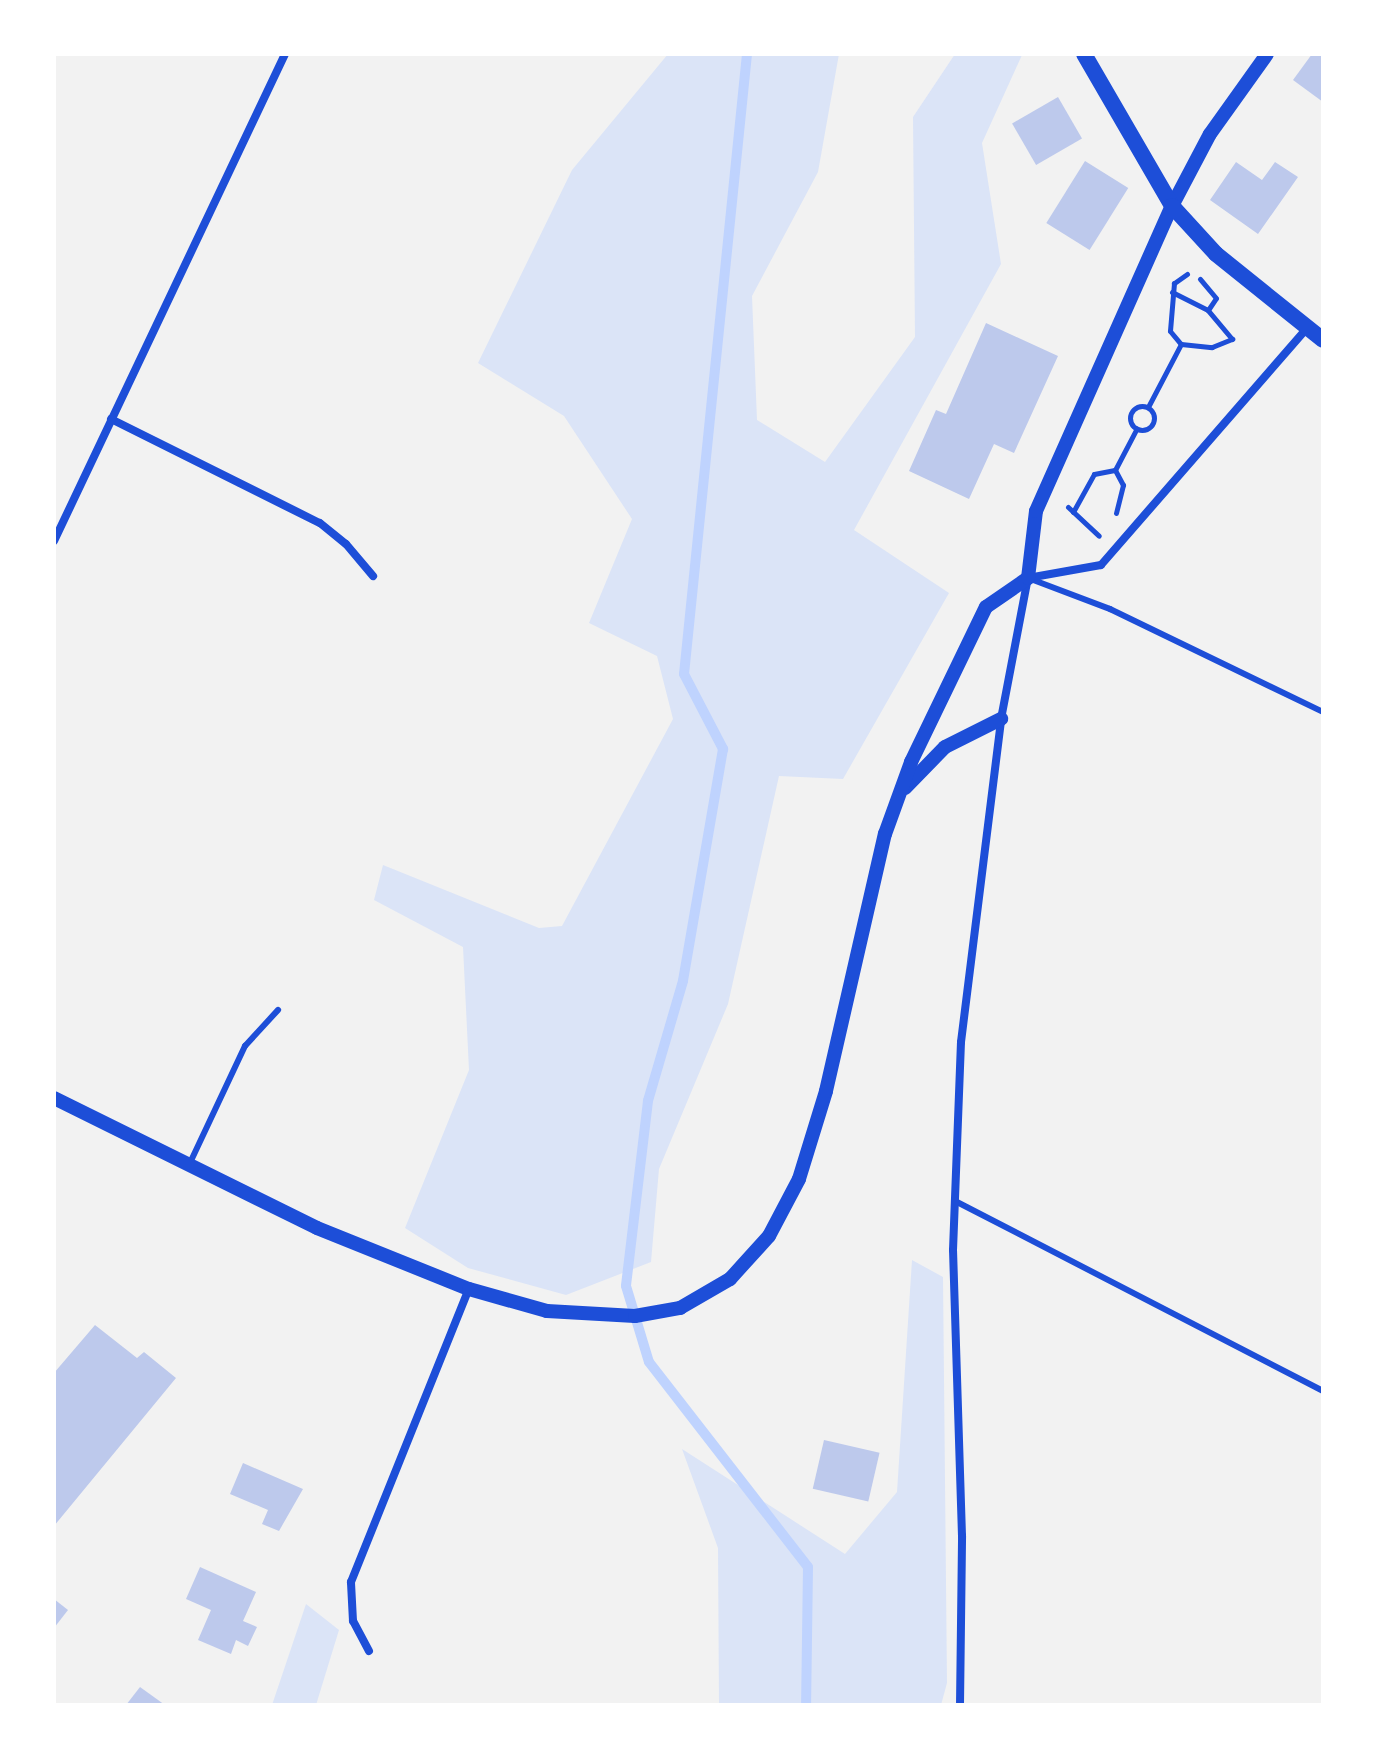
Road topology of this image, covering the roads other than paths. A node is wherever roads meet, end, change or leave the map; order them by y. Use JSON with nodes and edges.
{"nodes":[{"id":1,"x":285,"y":54,"type":"edge"},
{"id":2,"x":1084,"y":54,"type":"edge"},
{"id":3,"x":1267,"y":54,"type":"edge"},
{"id":4,"x":1172,"y":206,"type":"junction"},
{"id":5,"x":1307,"y":328,"type":"junction"},
{"id":6,"x":1323,"y":340,"type":"edge"},
{"id":7,"x":111,"y":419,"type":"junction"},
{"id":8,"x":54,"y":541,"type":"edge"},
{"id":9,"x":373,"y":576,"type":"dead end"},
{"id":10,"x":1028,"y":578,"type":"junction"},
{"id":11,"x":1323,"y":712,"type":"edge"},
{"id":12,"x":1001,"y":719,"type":"junction"},
{"id":13,"x":900,"y":794,"type":"junction"},
{"id":14,"x":278,"y":1010,"type":"dead end"},
{"id":15,"x":54,"y":1098,"type":"edge"},
{"id":16,"x":189,"y":1165,"type":"junction"},
{"id":17,"x":957,"y":1202,"type":"junction"},
{"id":18,"x":469,"y":1289,"type":"junction"},
{"id":19,"x":1323,"y":1391,"type":"edge"},
{"id":20,"x":369,"y":1651,"type":"dead end"},
{"id":21,"x":960,"y":1705,"type":"edge"}],
"edges":[{"from":1,"to":7,"type":"street"},
{"from":2,"to":4,"type":"main road"},
{"from":3,"to":4,"type":"street"},
{"from":4,"to":5,"type":"main road"},
{"from":4,"to":10,"type":"street"},
{"from":5,"to":6,"type":"main road"},
{"from":5,"to":10,"type":"street"},
{"from":7,"to":8,"type":"street"},
{"from":7,"to":9,"type":"street"},
{"from":10,"to":11,"type":"lane"},
{"from":10,"to":12,"type":"street"},
{"from":10,"to":13,"type":"street"},
{"from":12,"to":13,"type":"street"},
{"from":12,"to":17,"type":"street"},
{"from":13,"to":18,"type":"street"},
{"from":14,"to":16,"type":"lane"},
{"from":15,"to":16,"type":"street"},
{"from":16,"to":18,"type":"street"},
{"from":17,"to":19,"type":"lane"},
{"from":17,"to":21,"type":"street"},
{"from":18,"to":20,"type":"street"}]}
